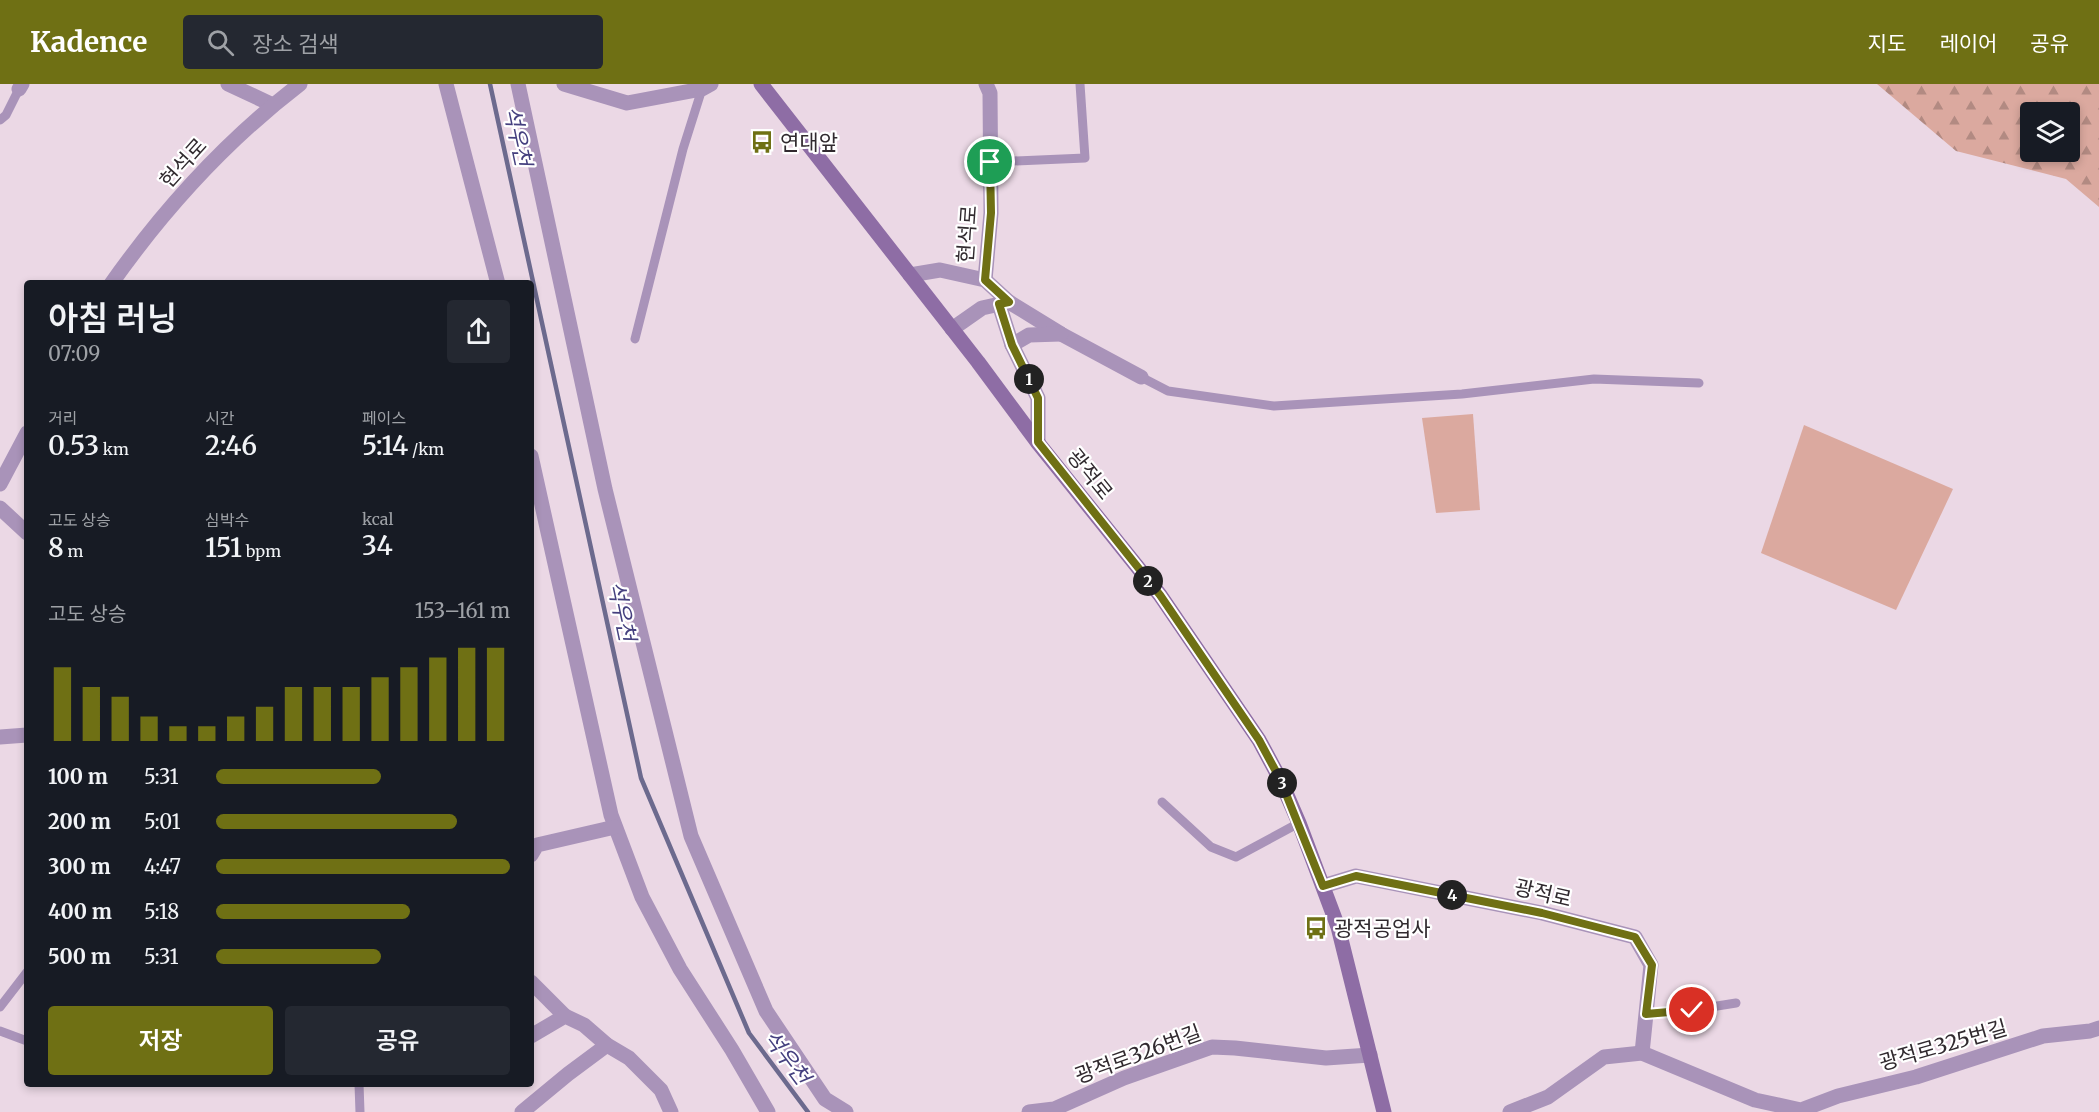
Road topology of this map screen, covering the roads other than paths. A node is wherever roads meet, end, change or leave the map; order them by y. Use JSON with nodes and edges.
{"nodes":[{"id":1,"x":228,"y":84,"type":"edge"},
{"id":2,"x":300,"y":84,"type":"edge"},
{"id":3,"x":447,"y":84,"type":"edge"},
{"id":4,"x":518,"y":84,"type":"edge"},
{"id":5,"x":564,"y":84,"type":"edge"},
{"id":6,"x":761,"y":84,"type":"edge"},
{"id":7,"x":986,"y":84,"type":"edge"},
{"id":8,"x":1080,"y":84,"type":"edge"},
{"id":9,"x":20,"y":86,"type":"edge"},
{"id":10,"x":707,"y":87,"type":"edge"},
{"id":11,"x":273,"y":105,"type":"junction"},
{"id":12,"x":0,"y":120,"type":"edge"},
{"id":13,"x":990,"y":162,"type":"junction"},
{"id":14,"x":910,"y":275,"type":"junction"},
{"id":15,"x":114,"y":280,"type":"edge"},
{"id":16,"x":497,"y":280,"type":"edge"},
{"id":17,"x":985,"y":280,"type":"junction"},
{"id":18,"x":1004,"y":303,"type":"junction"},
{"id":19,"x":952,"y":329,"type":"junction"},
{"id":20,"x":1061,"y":334,"type":"junction"},
{"id":21,"x":635,"y":339,"type":"dead end"},
{"id":22,"x":1012,"y":345,"type":"junction"},
{"id":23,"x":1142,"y":377,"type":"joint"},
{"id":24,"x":1699,"y":383,"type":"dead end"},
{"id":25,"x":24,"y":440,"type":"edge"},
{"id":26,"x":1038,"y":442,"type":"junction"},
{"id":27,"x":534,"y":469,"type":"edge"},
{"id":28,"x":0,"y":484,"type":"edge"},
{"id":29,"x":0,"y":508,"type":"edge"},
{"id":30,"x":24,"y":530,"type":"edge"},
{"id":31,"x":24,"y":735,"type":"edge"},
{"id":32,"x":0,"y":737,"type":"edge"},
{"id":33,"x":1161,"y":802,"type":"dead end"},
{"id":34,"x":1299,"y":823,"type":"junction"},
{"id":35,"x":615,"y":827,"type":"junction"},
{"id":36,"x":534,"y":850,"type":"edge"},
{"id":37,"x":1323,"y":886,"type":"junction"},
{"id":38,"x":24,"y":976,"type":"edge"},
{"id":39,"x":534,"y":985,"type":"edge"},
{"id":40,"x":1736,"y":1003,"type":"dead end"},
{"id":41,"x":0,"y":1007,"type":"edge"},
{"id":42,"x":1646,"y":1014,"type":"junction"},
{"id":43,"x":565,"y":1017,"type":"junction"},
{"id":44,"x":2099,"y":1028,"type":"edge"},
{"id":45,"x":0,"y":1031,"type":"edge"},
{"id":46,"x":534,"y":1034,"type":"edge"},
{"id":47,"x":24,"y":1040,"type":"edge"},
{"id":48,"x":607,"y":1045,"type":"junction"},
{"id":49,"x":1642,"y":1053,"type":"junction"},
{"id":50,"x":1372,"y":1060,"type":"junction"},
{"id":51,"x":359,"y":1087,"type":"edge"},
{"id":52,"x":1802,"y":1111,"type":"edge"},
{"id":53,"x":360,"y":1112,"type":"edge"},
{"id":54,"x":522,"y":1112,"type":"edge"},
{"id":55,"x":671,"y":1112,"type":"edge"},
{"id":56,"x":768,"y":1112,"type":"edge"},
{"id":57,"x":846,"y":1112,"type":"edge"},
{"id":58,"x":1029,"y":1112,"type":"edge"},
{"id":59,"x":1384,"y":1112,"type":"edge"},
{"id":60,"x":1510,"y":1112,"type":"edge"}],
"edges":[{"from":1,"to":11,"type":"street"},
{"from":2,"to":11,"type":"street","name":"현석로"},
{"from":3,"to":16,"type":"street"},
{"from":4,"to":57,"type":"street"},
{"from":5,"to":10,"type":"street"},
{"from":6,"to":14,"type":"main road","name":"광적로"},
{"from":7,"to":13,"type":"street","name":"현석로"},
{"from":8,"to":13,"type":"lane"},
{"from":9,"to":12,"type":"lane"},
{"from":10,"to":21,"type":"lane"},
{"from":11,"to":15,"type":"street","name":"현석로"},
{"from":13,"to":17,"type":"street","name":"현석로"},
{"from":14,"to":17,"type":"street"},
{"from":14,"to":19,"type":"main road","name":"광적로"},
{"from":17,"to":18,"type":"street"},
{"from":18,"to":19,"type":"street"},
{"from":18,"to":20,"type":"street"},
{"from":18,"to":22,"type":"street"},
{"from":19,"to":26,"type":"main road","name":"광적로"},
{"from":20,"to":22,"type":"street"},
{"from":20,"to":23,"type":"street"},
{"from":22,"to":26,"type":"street"},
{"from":23,"to":24,"type":"lane"},
{"from":25,"to":28,"type":"street"},
{"from":26,"to":34,"type":"main road","name":"광적로"},
{"from":27,"to":35,"type":"street"},
{"from":29,"to":30,"type":"street"},
{"from":31,"to":32,"type":"street"},
{"from":33,"to":34,"type":"lane"},
{"from":34,"to":37,"type":"main road","name":"광적로"},
{"from":35,"to":36,"type":"street"},
{"from":35,"to":56,"type":"street"},
{"from":37,"to":42,"type":"street","name":"광적로"},
{"from":37,"to":50,"type":"main road","name":"광적로"},
{"from":38,"to":41,"type":"lane"},
{"from":39,"to":43,"type":"street"},
{"from":40,"to":42,"type":"lane"},
{"from":42,"to":49,"type":"street","name":"광적로"},
{"from":43,"to":46,"type":"street"},
{"from":43,"to":48,"type":"street"},
{"from":44,"to":52,"type":"street","name":"광적로325번길"},
{"from":45,"to":47,"type":"lane"},
{"from":48,"to":54,"type":"street"},
{"from":48,"to":55,"type":"street"},
{"from":49,"to":52,"type":"street","name":"광적로325번길"},
{"from":49,"to":60,"type":"street","name":"광적로325번길"},
{"from":50,"to":58,"type":"street","name":"광적로326번길"},
{"from":50,"to":59,"type":"main road","name":"광적로"},
{"from":51,"to":53,"type":"lane"}]}
